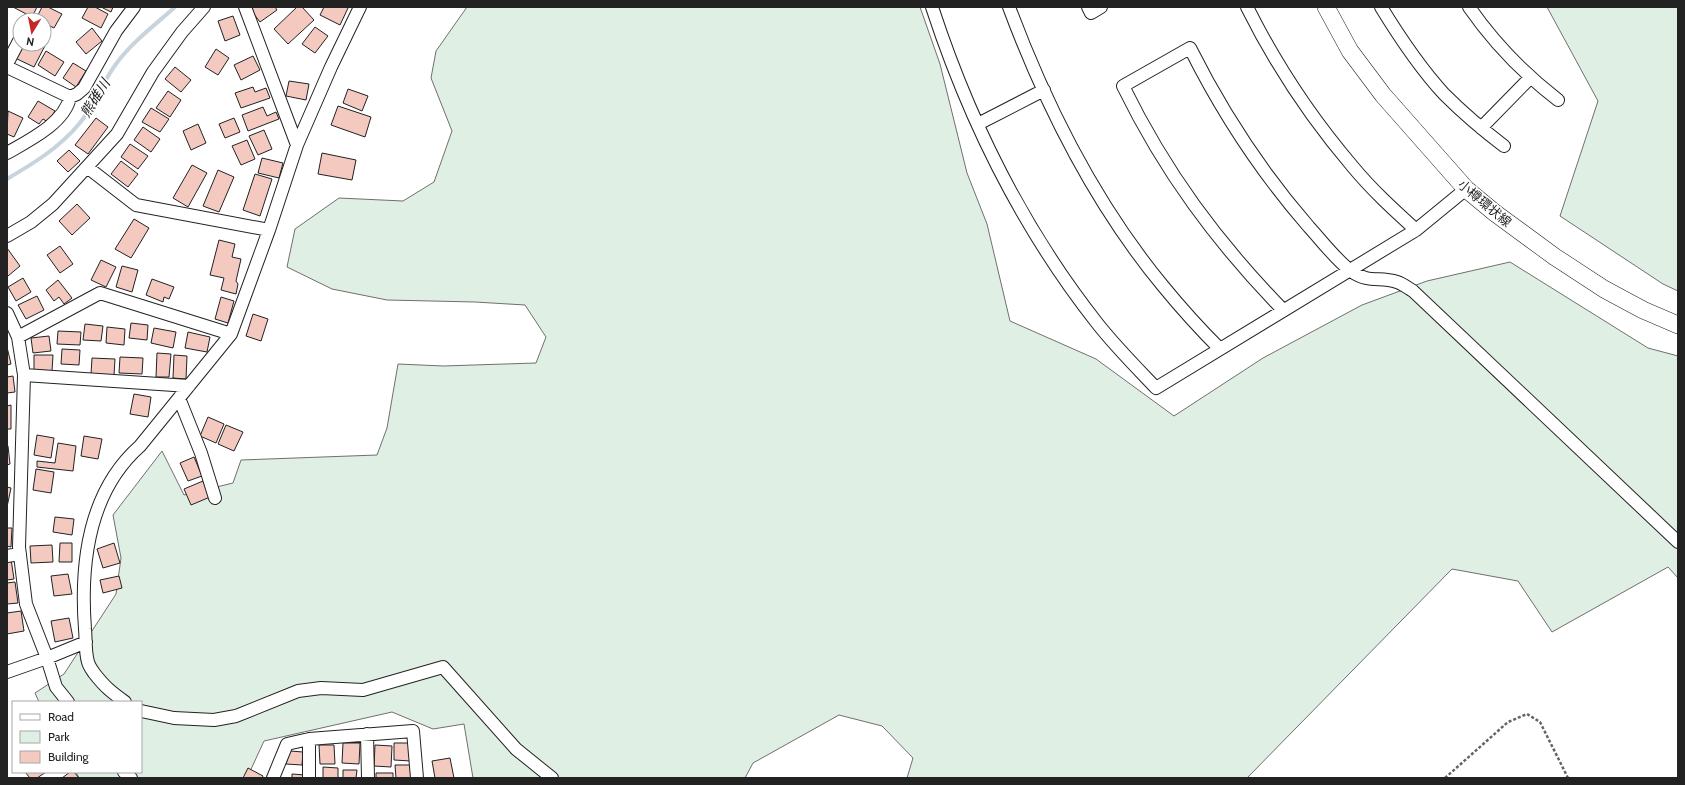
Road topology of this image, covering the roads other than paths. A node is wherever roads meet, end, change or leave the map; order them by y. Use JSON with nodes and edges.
{"nodes":[{"id":1,"x":134,"y":7,"type":"edge"},
{"id":2,"x":204,"y":7,"type":"edge"},
{"id":3,"x":245,"y":7,"type":"edge"},
{"id":4,"x":360,"y":7,"type":"edge"},
{"id":5,"x":932,"y":7,"type":"edge"},
{"id":6,"x":1010,"y":7,"type":"edge"},
{"id":7,"x":1088,"y":7,"type":"edge"},
{"id":8,"x":1101,"y":7,"type":"edge"},
{"id":9,"x":1247,"y":7,"type":"edge"},
{"id":10,"x":1326,"y":7,"type":"edge"},
{"id":11,"x":1382,"y":7,"type":"edge"},
{"id":12,"x":1469,"y":7,"type":"edge"},
{"id":13,"x":14,"y":52,"type":"edge"},
{"id":14,"x":7,"y":66,"type":"edge"},
{"id":15,"x":1530,"y":78,"type":"junction"},
{"id":16,"x":1044,"y":90,"type":"junction"},
{"id":17,"x":70,"y":97,"type":"junction"},
{"id":18,"x":1558,"y":100,"type":"dead end"},
{"id":19,"x":978,"y":124,"type":"junction"},
{"id":20,"x":1481,"y":128,"type":"junction"},
{"id":21,"x":297,"y":145,"type":"junction"},
{"id":22,"x":1504,"y":146,"type":"dead end"},
{"id":23,"x":7,"y":153,"type":"edge"},
{"id":24,"x":87,"y":167,"type":"junction"},
{"id":25,"x":1466,"y":189,"type":"junction"},
{"id":26,"x":269,"y":230,"type":"junction"},
{"id":27,"x":1416,"y":230,"type":"junction"},
{"id":28,"x":7,"y":236,"type":"edge"},
{"id":29,"x":1350,"y":270,"type":"junction"},
{"id":30,"x":1284,"y":310,"type":"junction"},
{"id":31,"x":7,"y":313,"type":"edge"},
{"id":32,"x":1678,"y":325,"type":"edge"},
{"id":33,"x":231,"y":334,"type":"junction"},
{"id":34,"x":18,"y":337,"type":"junction"},
{"id":35,"x":1220,"y":349,"type":"junction"},
{"id":36,"x":24,"y":376,"type":"junction"},
{"id":37,"x":189,"y":386,"type":"junction"},
{"id":38,"x":179,"y":398,"type":"junction"},
{"id":39,"x":215,"y":498,"type":"dead end"},
{"id":40,"x":1678,"y":542,"type":"edge"},
{"id":41,"x":20,"y":554,"type":"junction"},
{"id":42,"x":7,"y":556,"type":"edge"},
{"id":43,"x":86,"y":642,"type":"junction"},
{"id":44,"x":47,"y":658,"type":"junction"},
{"id":45,"x":7,"y":672,"type":"edge"},
{"id":46,"x":67,"y":701,"type":"edge"},
{"id":47,"x":124,"y":701,"type":"edge"},
{"id":48,"x":142,"y":711,"type":"edge"},
{"id":49,"x":367,"y":734,"type":"junction"},
{"id":50,"x":309,"y":738,"type":"junction"},
{"id":51,"x":273,"y":778,"type":"edge"},
{"id":52,"x":309,"y":778,"type":"edge"},
{"id":53,"x":368,"y":778,"type":"edge"},
{"id":54,"x":417,"y":778,"type":"edge"},
{"id":55,"x":552,"y":778,"type":"edge"}],
"edges":[{"from":1,"to":17,"type":"street"},
{"from":2,"to":24,"type":"street"},
{"from":3,"to":21,"type":"street"},
{"from":4,"to":21,"type":"street"},
{"from":5,"to":19,"type":"street"},
{"from":6,"to":16,"type":"street"},
{"from":7,"to":8,"type":"street"},
{"from":9,"to":27,"type":"street"},
{"from":10,"to":25,"type":"main road","name":"小樽環状線"},
{"from":11,"to":20,"type":"street"},
{"from":12,"to":15,"type":"street"},
{"from":13,"to":14,"type":"street"},
{"from":14,"to":17,"type":"street"},
{"from":15,"to":18,"type":"street"},
{"from":15,"to":20,"type":"street"},
{"from":16,"to":19,"type":"street"},
{"from":16,"to":35,"type":"street"},
{"from":17,"to":23,"type":"street"},
{"from":19,"to":35,"type":"street"},
{"from":20,"to":22,"type":"street"},
{"from":21,"to":26,"type":"street"},
{"from":24,"to":26,"type":"street"},
{"from":24,"to":28,"type":"street"},
{"from":25,"to":27,"type":"street"},
{"from":25,"to":32,"type":"main road","name":"小樽環状線"},
{"from":26,"to":33,"type":"street"},
{"from":27,"to":29,"type":"street"},
{"from":29,"to":30,"type":"street"},
{"from":29,"to":30,"type":"street"},
{"from":29,"to":40,"type":"street"},
{"from":30,"to":35,"type":"street"},
{"from":31,"to":34,"type":"street"},
{"from":33,"to":34,"type":"street"},
{"from":33,"to":37,"type":"street"},
{"from":34,"to":36,"type":"street"},
{"from":36,"to":37,"type":"street"},
{"from":36,"to":41,"type":"street"},
{"from":37,"to":38,"type":"street"},
{"from":38,"to":39,"type":"street"},
{"from":38,"to":43,"type":"street"},
{"from":41,"to":42,"type":"street"},
{"from":41,"to":44,"type":"street"},
{"from":43,"to":44,"type":"street"},
{"from":43,"to":47,"type":"street"},
{"from":44,"to":45,"type":"street"},
{"from":44,"to":46,"type":"street"},
{"from":48,"to":55,"type":"street"},
{"from":49,"to":50,"type":"street"},
{"from":49,"to":53,"type":"street"},
{"from":49,"to":54,"type":"street"},
{"from":50,"to":51,"type":"street"},
{"from":50,"to":52,"type":"street"}]}
